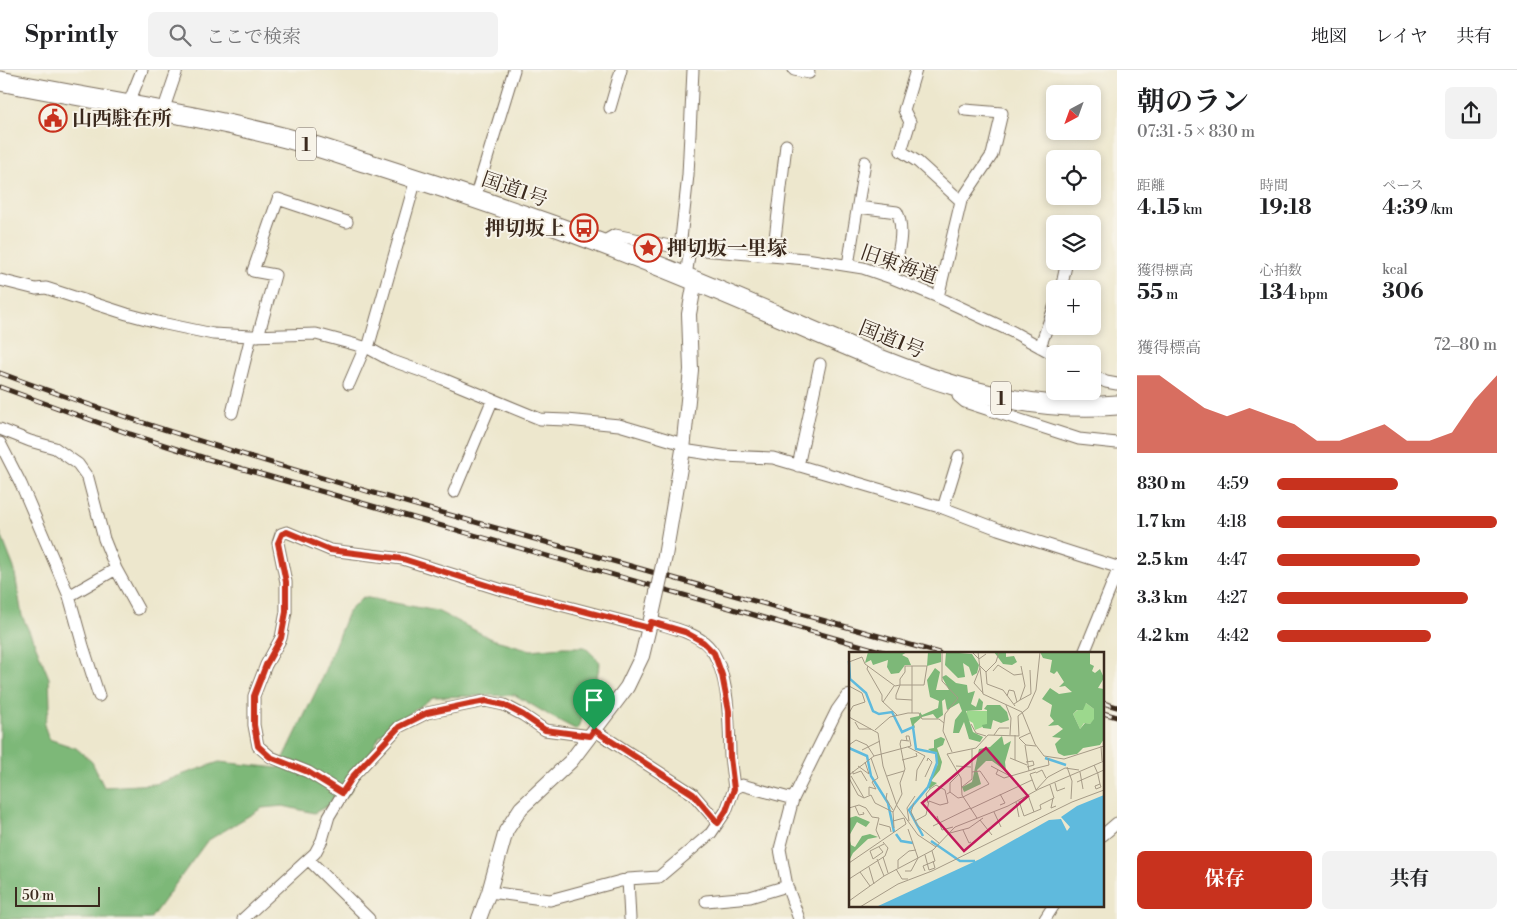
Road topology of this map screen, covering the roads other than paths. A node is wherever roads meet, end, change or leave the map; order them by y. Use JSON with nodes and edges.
{"nodes":[{"id":1,"x":142,"y":70,"type":"edge"},
{"id":2,"x":177,"y":70,"type":"edge"},
{"id":3,"x":514,"y":70,"type":"edge"},
{"id":4,"x":621,"y":70,"type":"edge"},
{"id":5,"x":693,"y":70,"type":"edge"},
{"id":6,"x":794,"y":70,"type":"edge"},
{"id":7,"x":916,"y":70,"type":"edge"},
{"id":8,"x":809,"y":73,"type":"dead end"},
{"id":9,"x":0,"y":81,"type":"edge"},
{"id":10,"x":128,"y":105,"type":"junction"},
{"id":11,"x":610,"y":108,"type":"dead end"},
{"id":12,"x":965,"y":110,"type":"dead end"},
{"id":13,"x":163,"y":111,"type":"junction"},
{"id":14,"x":786,"y":145,"type":"dead end"},
{"id":15,"x":865,"y":162,"type":"dead end"},
{"id":16,"x":416,"y":179,"type":"junction"},
{"id":17,"x":475,"y":198,"type":"junction"},
{"id":18,"x":961,"y":201,"type":"junction"},
{"id":19,"x":858,"y":207,"type":"junction"},
{"id":20,"x":347,"y":222,"type":"dead end"},
{"id":21,"x":603,"y":245,"type":"junction"},
{"id":22,"x":685,"y":248,"type":"junction"},
{"id":23,"x":773,"y":256,"type":"junction"},
{"id":24,"x":848,"y":266,"type":"junction"},
{"id":25,"x":892,"y":278,"type":"junction"},
{"id":26,"x":691,"y":279,"type":"junction"},
{"id":27,"x":0,"y":280,"type":"edge"},
{"id":28,"x":938,"y":297,"type":"junction"},
{"id":29,"x":1046,"y":331,"type":"edge"},
{"id":30,"x":254,"y":336,"type":"junction"},
{"id":31,"x":367,"y":347,"type":"junction"},
{"id":32,"x":1040,"y":347,"type":"junction"},
{"id":33,"x":1046,"y":350,"type":"edge"},
{"id":34,"x":820,"y":364,"type":"dead end"},
{"id":35,"x":1101,"y":380,"type":"edge"},
{"id":36,"x":349,"y":384,"type":"dead end"},
{"id":37,"x":1117,"y":384,"type":"edge"},
{"id":38,"x":957,"y":388,"type":"junction"},
{"id":39,"x":492,"y":401,"type":"junction"},
{"id":40,"x":1117,"y":405,"type":"edge"},
{"id":41,"x":232,"y":413,"type":"dead end"},
{"id":42,"x":0,"y":429,"type":"edge"},
{"id":43,"x":0,"y":443,"type":"edge"},
{"id":44,"x":1117,"y":443,"type":"edge"},
{"id":45,"x":683,"y":447,"type":"junction"},
{"id":46,"x":959,"y":456,"type":"dead end"},
{"id":47,"x":798,"y":466,"type":"junction"},
{"id":48,"x":454,"y":492,"type":"dead end"},
{"id":49,"x":943,"y":508,"type":"junction"},
{"id":50,"x":1117,"y":567,"type":"edge"},
{"id":51,"x":116,"y":569,"type":"junction"},
{"id":52,"x":1117,"y":572,"type":"edge"},
{"id":53,"x":69,"y":596,"type":"junction"},
{"id":54,"x":138,"y":609,"type":"dead end"},
{"id":55,"x":651,"y":622,"type":"junction"},
{"id":56,"x":1084,"y":652,"type":"edge"},
{"id":57,"x":100,"y":696,"type":"dead end"},
{"id":58,"x":849,"y":696,"type":"edge"},
{"id":59,"x":592,"y":733,"type":"junction"},
{"id":60,"x":734,"y":789,"type":"junction"},
{"id":61,"x":342,"y":793,"type":"junction"},
{"id":62,"x":793,"y":799,"type":"junction"},
{"id":63,"x":718,"y":823,"type":"junction"},
{"id":64,"x":1117,"y":823,"type":"edge"},
{"id":65,"x":1104,"y":834,"type":"edge"},
{"id":66,"x":309,"y":860,"type":"junction"},
{"id":67,"x":628,"y":880,"type":"junction"},
{"id":68,"x":787,"y":886,"type":"junction"},
{"id":69,"x":489,"y":892,"type":"junction"},
{"id":70,"x":706,"y":901,"type":"dead end"},
{"id":71,"x":1053,"y":906,"type":"edge"},
{"id":72,"x":243,"y":919,"type":"edge"},
{"id":73,"x":369,"y":919,"type":"edge"},
{"id":74,"x":479,"y":919,"type":"edge"},
{"id":75,"x":630,"y":919,"type":"edge"},
{"id":76,"x":799,"y":919,"type":"edge"},
{"id":77,"x":1045,"y":919,"type":"edge"}],
"edges":[{"from":1,"to":10,"type":"street"},
{"from":2,"to":13,"type":"street"},
{"from":3,"to":17,"type":"street"},
{"from":4,"to":11,"type":"street"},
{"from":5,"to":22,"type":"street"},
{"from":6,"to":8,"type":"street"},
{"from":7,"to":18,"type":"street"},
{"from":9,"to":10,"type":"highway","name":"国道1号","number":"1"},
{"from":10,"to":13,"type":"highway","name":"国道1号","number":"1"},
{"from":12,"to":18,"type":"street"},
{"from":13,"to":16,"type":"highway","name":"国道1号","number":"1"},
{"from":14,"to":23,"type":"street"},
{"from":15,"to":19,"type":"street"},
{"from":16,"to":17,"type":"highway","name":"国道1号","number":"1"},
{"from":16,"to":31,"type":"street"},
{"from":17,"to":21,"type":"highway","name":"国道1号","number":"1"},
{"from":18,"to":28,"type":"street"},
{"from":19,"to":24,"type":"street"},
{"from":19,"to":25,"type":"street"},
{"from":20,"to":30,"type":"street"},
{"from":21,"to":22,"type":"street","name":"旧東海道"},
{"from":21,"to":26,"type":"highway","name":"国道1号","number":"1"},
{"from":22,"to":23,"type":"street","name":"旧東海道"},
{"from":22,"to":26,"type":"street"},
{"from":23,"to":24,"type":"street","name":"旧東海道"},
{"from":24,"to":25,"type":"street","name":"旧東海道"},
{"from":25,"to":28,"type":"street","name":"旧東海道"},
{"from":26,"to":38,"type":"highway","name":"国道1号","number":"1"},
{"from":26,"to":45,"type":"street"},
{"from":27,"to":30,"type":"street"},
{"from":28,"to":32,"type":"street","name":"旧東海道"},
{"from":29,"to":32,"type":"street"},
{"from":30,"to":31,"type":"street"},
{"from":30,"to":41,"type":"street"},
{"from":31,"to":36,"type":"street"},
{"from":31,"to":39,"type":"street"},
{"from":32,"to":33,"type":"street","name":"旧東海道"},
{"from":34,"to":47,"type":"street"},
{"from":35,"to":37,"type":"street"},
{"from":38,"to":40,"type":"highway","name":"国道1号","number":"1"},
{"from":38,"to":44,"type":"street"},
{"from":39,"to":45,"type":"street"},
{"from":39,"to":48,"type":"street"},
{"from":42,"to":51,"type":"street"},
{"from":43,"to":53,"type":"street"},
{"from":45,"to":47,"type":"street"},
{"from":45,"to":55,"type":"street","bridge":true},
{"from":46,"to":49,"type":"street"},
{"from":47,"to":49,"type":"street"},
{"from":49,"to":50,"type":"street"},
{"from":51,"to":53,"type":"street"},
{"from":51,"to":54,"type":"street"},
{"from":52,"to":56,"type":"street"},
{"from":53,"to":57,"type":"street"},
{"from":55,"to":59,"type":"street"},
{"from":55,"to":60,"type":"street"},
{"from":55,"to":61,"type":"street"},
{"from":58,"to":62,"type":"street"},
{"from":59,"to":61,"type":"street"},
{"from":59,"to":63,"type":"street"},
{"from":59,"to":69,"type":"street"},
{"from":60,"to":62,"type":"street"},
{"from":60,"to":63,"type":"street"},
{"from":61,"to":66,"type":"street"},
{"from":62,"to":68,"type":"street"},
{"from":63,"to":67,"type":"street"},
{"from":64,"to":65,"type":"street"},
{"from":66,"to":72,"type":"street"},
{"from":66,"to":73,"type":"street"},
{"from":67,"to":69,"type":"street"},
{"from":67,"to":75,"type":"street"},
{"from":68,"to":70,"type":"street"},
{"from":68,"to":76,"type":"street"},
{"from":69,"to":74,"type":"street"},
{"from":71,"to":77,"type":"street"}]}
